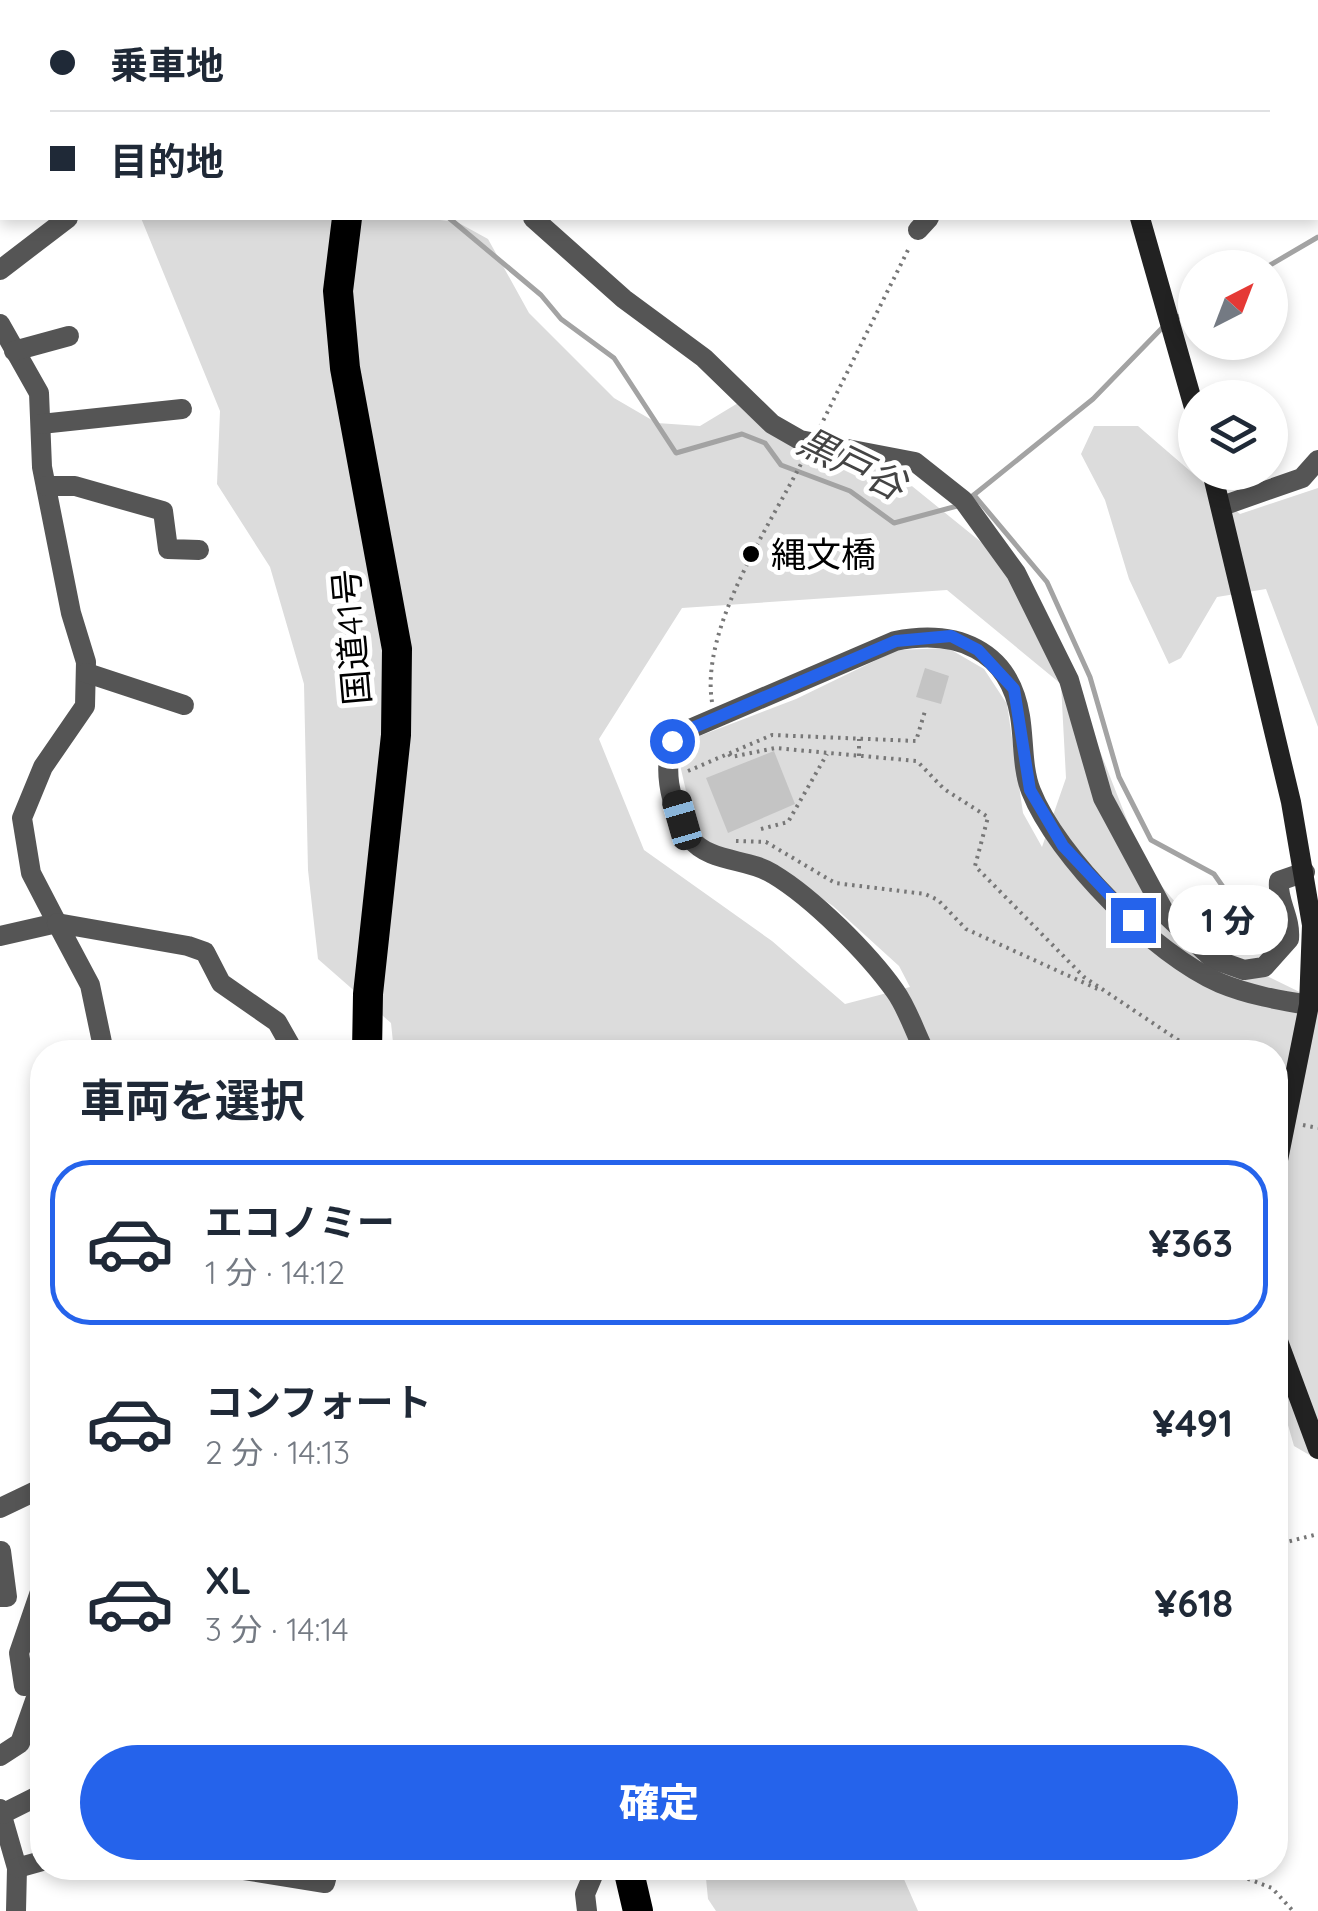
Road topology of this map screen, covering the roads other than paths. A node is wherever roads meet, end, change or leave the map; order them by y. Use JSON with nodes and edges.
{"nodes":[{"id":1,"x":65,"y":220,"type":"edge"},
{"id":2,"x":347,"y":220,"type":"edge"},
{"id":3,"x":535,"y":220,"type":"edge"},
{"id":4,"x":1141,"y":220,"type":"edge"},
{"id":5,"x":0,"y":270,"type":"edge"},
{"id":6,"x":0,"y":324,"type":"edge"},
{"id":7,"x":69,"y":336,"type":"dead end"},
{"id":8,"x":14,"y":351,"type":"junction"},
{"id":9,"x":1186,"y":380,"type":"edge"},
{"id":10,"x":182,"y":409,"type":"dead end"},
{"id":11,"x":41,"y":424,"type":"junction"},
{"id":12,"x":1318,"y":460,"type":"edge"},
{"id":13,"x":46,"y":486,"type":"junction"},
{"id":14,"x":1217,"y":490,"type":"edge"},
{"id":15,"x":1222,"y":506,"type":"junction"},
{"id":16,"x":199,"y":550,"type":"dead end"},
{"id":17,"x":87,"y":673,"type":"junction"},
{"id":18,"x":184,"y":704,"type":"dead end"},
{"id":19,"x":1305,"y":872,"type":"junction"},
{"id":20,"x":57,"y":923,"type":"junction"},
{"id":21,"x":0,"y":936,"type":"edge"},
{"id":22,"x":1309,"y":1005,"type":"junction"},
{"id":23,"x":101,"y":1040,"type":"edge"},
{"id":24,"x":287,"y":1040,"type":"edge"},
{"id":25,"x":367,"y":1040,"type":"edge"},
{"id":26,"x":919,"y":1040,"type":"edge"},
{"id":27,"x":1288,"y":1110,"type":"edge"},
{"id":28,"x":1288,"y":1368,"type":"edge"},
{"id":29,"x":1318,"y":1450,"type":"edge"},
{"id":30,"x":30,"y":1494,"type":"edge"},
{"id":31,"x":0,"y":1508,"type":"edge"},
{"id":32,"x":0,"y":1551,"type":"edge"},
{"id":33,"x":0,"y":1597,"type":"edge"},
{"id":34,"x":30,"y":1621,"type":"edge"},
{"id":35,"x":30,"y":1686,"type":"edge"},
{"id":36,"x":30,"y":1694,"type":"edge"},
{"id":37,"x":0,"y":1756,"type":"edge"},
{"id":38,"x":30,"y":1799,"type":"edge"},
{"id":39,"x":1,"y":1812,"type":"edge"},
{"id":40,"x":30,"y":1865,"type":"edge"},
{"id":41,"x":17,"y":1868,"type":"junction"},
{"id":42,"x":591,"y":1880,"type":"edge"},
{"id":43,"x":631,"y":1880,"type":"edge"},
{"id":44,"x":0,"y":1910,"type":"edge"},
{"id":45,"x":14,"y":1911,"type":"edge"},
{"id":46,"x":587,"y":1911,"type":"edge"},
{"id":47,"x":638,"y":1911,"type":"edge"}],
"edges":[{"from":1,"to":5,"type":"street"},
{"from":2,"to":25,"type":"highway","name":"国道41号"},
{"from":3,"to":19,"type":"street"},
{"from":4,"to":9,"type":"street"},
{"from":6,"to":8,"type":"street"},
{"from":7,"to":8,"type":"street"},
{"from":8,"to":11,"type":"street"},
{"from":10,"to":11,"type":"street"},
{"from":11,"to":13,"type":"street"},
{"from":12,"to":15,"type":"street"},
{"from":13,"to":16,"type":"street"},
{"from":13,"to":17,"type":"street"},
{"from":14,"to":15,"type":"street"},
{"from":15,"to":19,"type":"street"},
{"from":17,"to":18,"type":"street"},
{"from":17,"to":20,"type":"street"},
{"from":19,"to":22,"type":"street"},
{"from":20,"to":21,"type":"street"},
{"from":20,"to":23,"type":"street"},
{"from":20,"to":24,"type":"street"},
{"from":22,"to":26,"type":"street"},
{"from":22,"to":27,"type":"street"},
{"from":28,"to":29,"type":"street"},
{"from":30,"to":31,"type":"street"},
{"from":32,"to":33,"type":"street"},
{"from":34,"to":35,"type":"street"},
{"from":36,"to":37,"type":"street"},
{"from":38,"to":39,"type":"street"},
{"from":39,"to":41,"type":"street"},
{"from":40,"to":41,"type":"street"},
{"from":41,"to":45,"type":"street"},
{"from":42,"to":46,"type":"street"},
{"from":43,"to":47,"type":"highway"},
{"from":44,"to":45,"type":"street"}]}
